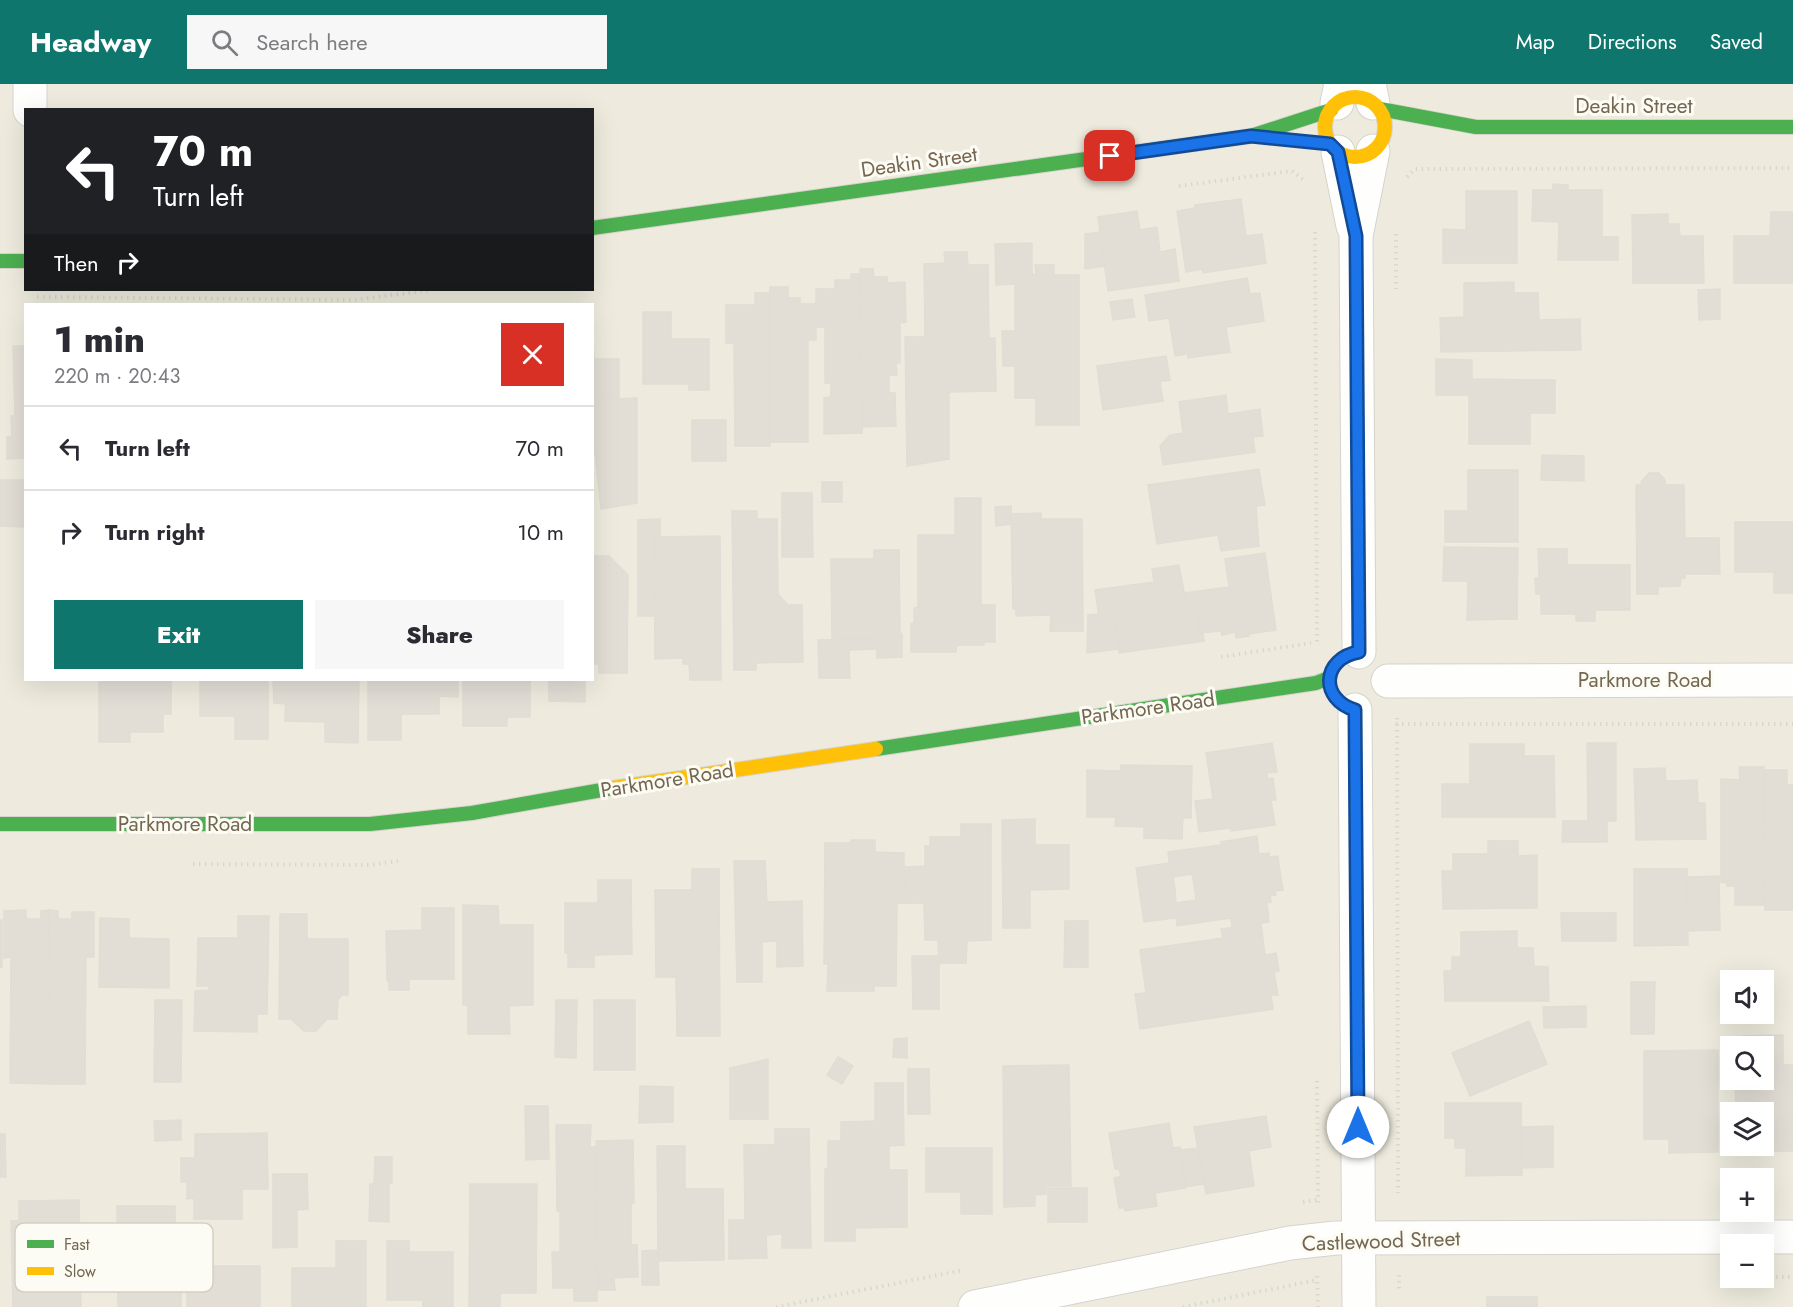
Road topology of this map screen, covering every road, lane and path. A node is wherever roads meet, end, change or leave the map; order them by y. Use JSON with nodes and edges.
{"nodes":[{"id":1,"x":30,"y":84,"type":"edge"},
{"id":2,"x":1336,"y":99,"type":"edge"},
{"id":3,"x":1374,"y":99,"type":"edge"},
{"id":4,"x":30,"y":108,"type":"edge"},
{"id":5,"x":1476,"y":127,"type":"junction"},
{"id":6,"x":1793,"y":127,"type":"edge"},
{"id":7,"x":1433,"y":135,"type":"dead end"},
{"id":8,"x":1251,"y":136,"type":"junction"},
{"id":9,"x":1284,"y":140,"type":"dead end"},
{"id":10,"x":1329,"y":146,"type":"junction"},
{"id":11,"x":1385,"y":146,"type":"junction"},
{"id":12,"x":1793,"y":168,"type":"edge"},
{"id":13,"x":1401,"y":183,"type":"dead end"},
{"id":14,"x":1309,"y":184,"type":"dead end"},
{"id":15,"x":1174,"y":187,"type":"dead end"},
{"id":16,"x":1396,"y":223,"type":"dead end"},
{"id":17,"x":1314,"y":224,"type":"dead end"},
{"id":18,"x":594,"y":228,"type":"edge"},
{"id":19,"x":1356,"y":236,"type":"junction"},
{"id":20,"x":0,"y":261,"type":"edge"},
{"id":21,"x":24,"y":261,"type":"edge"},
{"id":22,"x":424,"y":291,"type":"edge"},
{"id":23,"x":1396,"y":295,"type":"dead end"},
{"id":24,"x":35,"y":297,"type":"dead end"},
{"id":25,"x":1317,"y":642,"type":"junction"},
{"id":26,"x":1359,"y":652,"type":"junction"},
{"id":27,"x":1212,"y":658,"type":"dead end"},
{"id":28,"x":1323,"y":680,"type":"junction"},
{"id":29,"x":1793,"y":680,"type":"edge"},
{"id":30,"x":1388,"y":681,"type":"junction"},
{"id":31,"x":1355,"y":717,"type":"junction"},
{"id":32,"x":1397,"y":724,"type":"junction"},
{"id":33,"x":1793,"y":724,"type":"edge"},
{"id":34,"x":0,"y":824,"type":"edge"},
{"id":35,"x":405,"y":860,"type":"dead end"},
{"id":36,"x":191,"y":864,"type":"dead end"},
{"id":37,"x":1317,"y":1080,"type":"dead end"},
{"id":38,"x":1793,"y":1237,"type":"edge"},
{"id":39,"x":1359,"y":1238,"type":"junction"},
{"id":40,"x":1399,"y":1238,"type":"junction"},
{"id":41,"x":1316,"y":1240,"type":"junction"},
{"id":42,"x":1774,"y":1277,"type":"edge"},
{"id":43,"x":1793,"y":1277,"type":"edge"},
{"id":44,"x":1318,"y":1280,"type":"junction"},
{"id":45,"x":1399,"y":1297,"type":"dead end"},
{"id":46,"x":975,"y":1307,"type":"edge"},
{"id":47,"x":1183,"y":1307,"type":"edge"},
{"id":48,"x":1318,"y":1307,"type":"edge"},
{"id":49,"x":1359,"y":1307,"type":"edge"}],
"edges":[{"from":1,"to":4,"type":"street"},
{"from":2,"to":3,"type":"street"},
{"from":2,"to":8,"type":"street","name":"Deakin Street"},
{"from":2,"to":10,"type":"street"},
{"from":3,"to":5,"type":"street","name":"Deakin Street"},
{"from":3,"to":11,"type":"street"},
{"from":5,"to":6,"type":"street","name":"Deakin Street"},
{"from":5,"to":7,"type":"street","name":"Deakin Street"},
{"from":8,"to":9,"type":"street","name":"Deakin Street"},
{"from":8,"to":18,"type":"street","name":"Deakin Street"},
{"from":10,"to":11,"type":"street"},
{"from":10,"to":19,"type":"street"},
{"from":11,"to":19,"type":"street"},
{"from":12,"to":13,"type":"path"},
{"from":14,"to":15,"type":"path"},
{"from":16,"to":23,"type":"path"},
{"from":17,"to":25,"type":"path"},
{"from":19,"to":26,"type":"street"},
{"from":20,"to":21,"type":"street"},
{"from":22,"to":24,"type":"path"},
{"from":25,"to":27,"type":"path"},
{"from":25,"to":28,"type":"path"},
{"from":26,"to":28,"type":"street"},
{"from":26,"to":30,"type":"street"},
{"from":28,"to":31,"type":"street"},
{"from":28,"to":34,"type":"street","name":"Parkmore Road"},
{"from":29,"to":30,"type":"street","name":"Parkmore Road"},
{"from":30,"to":31,"type":"street"},
{"from":31,"to":32,"type":"path"},
{"from":31,"to":39,"type":"street"},
{"from":32,"to":33,"type":"path"},
{"from":32,"to":40,"type":"path"},
{"from":35,"to":36,"type":"path"},
{"from":37,"to":41,"type":"path"},
{"from":38,"to":40,"type":"street","name":"Castlewood Street"},
{"from":39,"to":40,"type":"street","name":"Castlewood Street"},
{"from":39,"to":41,"type":"street","name":"Castlewood Street"},
{"from":39,"to":49,"type":"street"},
{"from":40,"to":45,"type":"path"},
{"from":41,"to":44,"type":"path"},
{"from":41,"to":46,"type":"street","name":"Castlewood Street"},
{"from":42,"to":43,"type":"path"},
{"from":44,"to":47,"type":"path"},
{"from":44,"to":48,"type":"path"}]}
